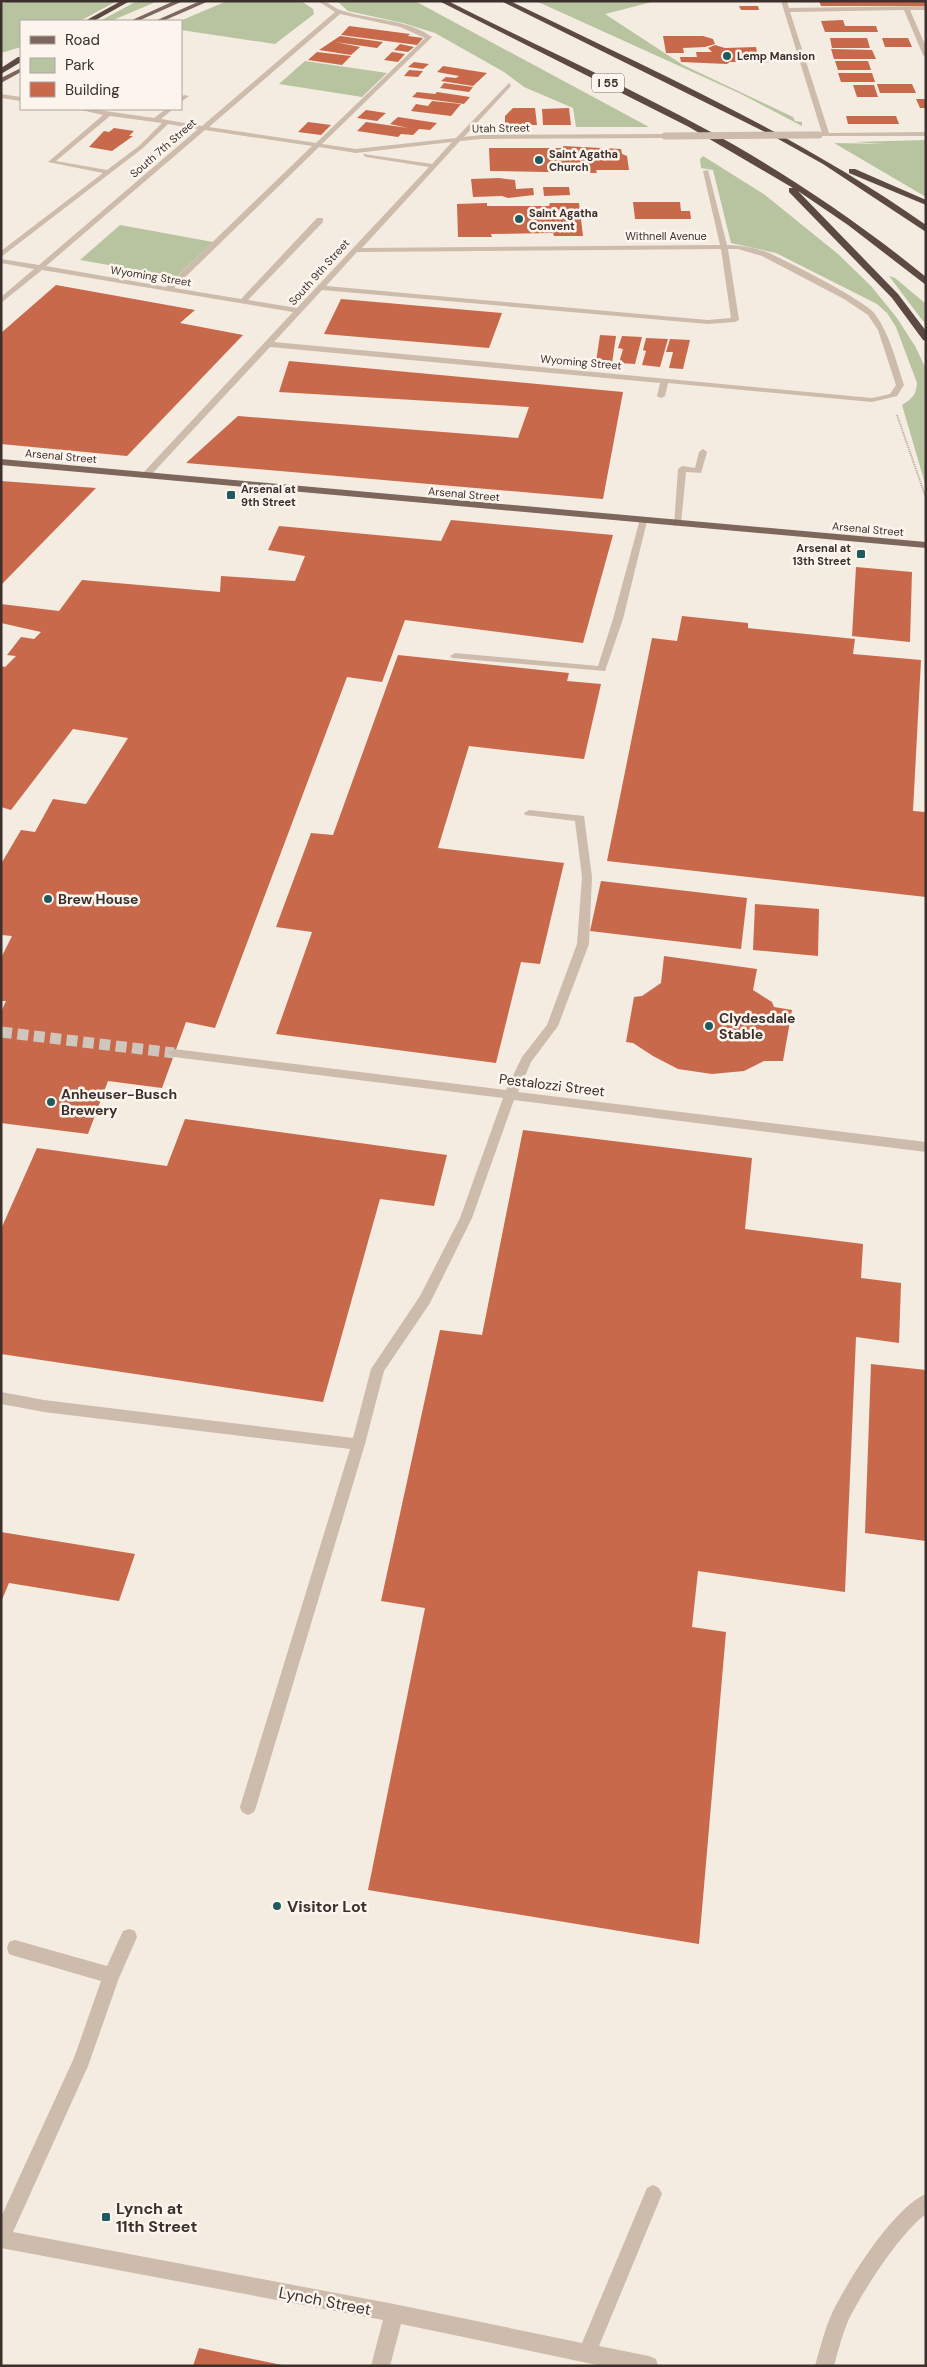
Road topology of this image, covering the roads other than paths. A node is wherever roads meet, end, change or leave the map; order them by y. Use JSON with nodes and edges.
{"nodes":[{"id":1,"x":127,"y":1,"type":"edge"},
{"id":2,"x":180,"y":1,"type":"edge"},
{"id":3,"x":206,"y":1,"type":"edge"},
{"id":4,"x":321,"y":1,"type":"edge"},
{"id":5,"x":442,"y":1,"type":"edge"},
{"id":6,"x":504,"y":1,"type":"edge"},
{"id":7,"x":784,"y":1,"type":"edge"},
{"id":8,"x":906,"y":8,"type":"junction"},
{"id":9,"x":926,"y":8,"type":"edge"},
{"id":10,"x":786,"y":10,"type":"junction"},
{"id":11,"x":339,"y":12,"type":"junction"},
{"id":12,"x":91,"y":20,"type":"edge"},
{"id":13,"x":136,"y":20,"type":"edge"},
{"id":14,"x":160,"y":20,"type":"edge"},
{"id":15,"x":20,"y":52,"type":"edge"},
{"id":16,"x":926,"y":55,"type":"edge"},
{"id":17,"x":10,"y":56,"type":"dead end"},
{"id":18,"x":20,"y":59,"type":"edge"},
{"id":19,"x":20,"y":71,"type":"edge"},
{"id":20,"x":1,"y":72,"type":"edge"},
{"id":21,"x":20,"y":79,"type":"edge"},
{"id":22,"x":1,"y":81,"type":"edge"},
{"id":23,"x":509,"y":85,"type":"dead end"},
{"id":24,"x":1,"y":86,"type":"edge"},
{"id":25,"x":1,"y":96,"type":"edge"},
{"id":26,"x":20,"y":99,"type":"edge"},
{"id":27,"x":87,"y":110,"type":"edge"},
{"id":28,"x":169,"y":110,"type":"edge"},
{"id":29,"x":109,"y":113,"type":"junction"},
{"id":30,"x":156,"y":120,"type":"junction"},
{"id":31,"x":167,"y":122,"type":"junction"},
{"id":32,"x":203,"y":128,"type":"junction"},
{"id":33,"x":926,"y":134,"type":"edge"},
{"id":34,"x":823,"y":135,"type":"junction"},
{"id":35,"x":457,"y":139,"type":"junction"},
{"id":36,"x":316,"y":145,"type":"junction"},
{"id":37,"x":349,"y":150,"type":"junction"},
{"id":38,"x":826,"y":162,"type":"junction"},
{"id":39,"x":433,"y":166,"type":"junction"},
{"id":40,"x":771,"y":170,"type":"junction"},
{"id":41,"x":706,"y":171,"type":"dead end"},
{"id":42,"x":109,"y":172,"type":"junction"},
{"id":43,"x":926,"y":203,"type":"edge"},
{"id":44,"x":320,"y":220,"type":"dead end"},
{"id":45,"x":926,"y":229,"type":"edge"},
{"id":46,"x":724,"y":247,"type":"junction"},
{"id":47,"x":354,"y":250,"type":"junction"},
{"id":48,"x":1,"y":255,"type":"edge"},
{"id":49,"x":1,"y":261,"type":"edge"},
{"id":50,"x":38,"y":268,"type":"junction"},
{"id":51,"x":926,"y":282,"type":"edge"},
{"id":52,"x":321,"y":288,"type":"junction"},
{"id":53,"x":167,"y":290,"type":"junction"},
{"id":54,"x":1,"y":301,"type":"edge"},
{"id":55,"x":242,"y":302,"type":"junction"},
{"id":56,"x":298,"y":312,"type":"junction"},
{"id":57,"x":926,"y":338,"type":"edge"},
{"id":58,"x":267,"y":344,"type":"junction"},
{"id":59,"x":760,"y":379,"type":"dead end"},
{"id":60,"x":664,"y":381,"type":"junction"},
{"id":61,"x":761,"y":390,"type":"junction"},
{"id":62,"x":661,"y":396,"type":"dead end"},
{"id":63,"x":893,"y":396,"type":"joint"},
{"id":64,"x":703,"y":452,"type":"dead end"},
{"id":65,"x":1,"y":462,"type":"edge"},
{"id":66,"x":146,"y":476,"type":"junction"},
{"id":67,"x":643,"y":521,"type":"junction"},
{"id":68,"x":677,"y":524,"type":"junction"},
{"id":69,"x":926,"y":545,"type":"edge"},
{"id":70,"x":455,"y":656,"type":"dead end"},
{"id":71,"x":529,"y":813,"type":"dead end"},
{"id":72,"x":174,"y":1053,"type":"tunnel mouth"},
{"id":73,"x":510,"y":1095,"type":"junction"},
{"id":74,"x":926,"y":1147,"type":"edge"},
{"id":75,"x":1,"y":1398,"type":"edge"},
{"id":76,"x":358,"y":1444,"type":"junction"},
{"id":77,"x":248,"y":1807,"type":"dead end"},
{"id":78,"x":129,"y":1937,"type":"dead end"},
{"id":79,"x":15,"y":1948,"type":"dead end"},
{"id":80,"x":111,"y":1976,"type":"junction"},
{"id":81,"x":653,"y":2194,"type":"dead end"},
{"id":82,"x":926,"y":2202,"type":"edge"},
{"id":83,"x":1,"y":2239,"type":"edge"},
{"id":84,"x":394,"y":2314,"type":"junction"},
{"id":85,"x":587,"y":2353,"type":"junction"},
{"id":86,"x":380,"y":2366,"type":"edge"},
{"id":87,"x":649,"y":2366,"type":"edge"},
{"id":88,"x":824,"y":2366,"type":"edge"}],
"edges":[{"from":1,"to":12,"type":"highway"},
{"from":2,"to":13,"type":"main road"},
{"from":3,"to":14,"type":"main road"},
{"from":4,"to":11,"type":"street"},
{"from":5,"to":40,"type":"highway","number":"I 55"},
{"from":6,"to":38,"type":"highway","number":"I 55"},
{"from":7,"to":10,"type":"street"},
{"from":8,"to":9,"type":"street"},
{"from":8,"to":10,"type":"street"},
{"from":8,"to":16,"type":"street"},
{"from":10,"to":34,"type":"street"},
{"from":11,"to":32,"type":"street","name":"South 7th Street"},
{"from":11,"to":36,"type":"street"},
{"from":15,"to":17,"type":"highway"},
{"from":18,"to":20,"type":"highway"},
{"from":19,"to":22,"type":"main road"},
{"from":21,"to":24,"type":"main road"},
{"from":23,"to":35,"type":"street","name":"South 9th Street"},
{"from":25,"to":26,"type":"street"},
{"from":27,"to":29,"type":"street","name":"Utah Street"},
{"from":28,"to":30,"type":"street"},
{"from":29,"to":30,"type":"street","name":"Utah Street"},
{"from":29,"to":42,"type":"street"},
{"from":30,"to":31,"type":"street","name":"Utah Street"},
{"from":31,"to":32,"type":"street","name":"Utah Street"},
{"from":31,"to":42,"type":"street"},
{"from":32,"to":36,"type":"street","name":"Utah Street"},
{"from":32,"to":50,"type":"street","name":"South 7th Street"},
{"from":33,"to":34,"type":"street","name":"Utah Street"},
{"from":34,"to":35,"type":"street","name":"Utah Street","bridge":true},
{"from":35,"to":37,"type":"street","name":"Utah Street"},
{"from":35,"to":39,"type":"street","name":"South 9th Street"},
{"from":36,"to":37,"type":"street","name":"Utah Street"},
{"from":36,"to":53,"type":"street"},
{"from":37,"to":39,"type":"street"},
{"from":38,"to":43,"type":"highway"},
{"from":38,"to":45,"type":"highway","number":"I 55"},
{"from":39,"to":47,"type":"street","name":"South 9th Street"},
{"from":40,"to":51,"type":"highway","number":"I 55"},
{"from":40,"to":57,"type":"highway"},
{"from":41,"to":46,"type":"street"},
{"from":42,"to":48,"type":"street"},
{"from":44,"to":55,"type":"street"},
{"from":46,"to":47,"type":"street","name":"Withnell Avenue"},
{"from":46,"to":52,"type":"street"},
{"from":46,"to":63,"type":"street","name":"Withnell Avenue"},
{"from":47,"to":52,"type":"street","name":"South 9th Street"},
{"from":49,"to":50,"type":"street","name":"Wyoming Street"},
{"from":50,"to":53,"type":"street","name":"Wyoming Street"},
{"from":50,"to":54,"type":"street","name":"South 7th Street"},
{"from":52,"to":56,"type":"street","name":"South 9th Street"},
{"from":53,"to":55,"type":"street","name":"Wyoming Street"},
{"from":55,"to":56,"type":"street","name":"Wyoming Street"},
{"from":56,"to":58,"type":"street","name":"South 9th Street"},
{"from":58,"to":60,"type":"street","name":"Wyoming Street"},
{"from":58,"to":66,"type":"street","name":"South 9th Street"},
{"from":59,"to":61,"type":"street"},
{"from":60,"to":61,"type":"street","name":"Wyoming Street"},
{"from":60,"to":62,"type":"street"},
{"from":61,"to":63,"type":"street","name":"Wyoming Street"},
{"from":64,"to":68,"type":"street"},
{"from":65,"to":66,"type":"main road","name":"Arsenal Street"},
{"from":66,"to":67,"type":"main road","name":"Arsenal Street"},
{"from":67,"to":68,"type":"main road","name":"Arsenal Street"},
{"from":67,"to":70,"type":"street"},
{"from":68,"to":69,"type":"main road","name":"Arsenal Street"},
{"from":71,"to":73,"type":"street"},
{"from":72,"to":73,"type":"street","name":"Pestalozzi Street"},
{"from":73,"to":74,"type":"street","name":"Pestalozzi Street"},
{"from":73,"to":76,"type":"street"},
{"from":75,"to":76,"type":"street"},
{"from":76,"to":77,"type":"street"},
{"from":78,"to":80,"type":"street"},
{"from":79,"to":80,"type":"street"},
{"from":80,"to":83,"type":"street"},
{"from":81,"to":85,"type":"street"},
{"from":82,"to":88,"type":"street"},
{"from":83,"to":84,"type":"street","name":"Lynch Street"},
{"from":84,"to":85,"type":"street","name":"Lynch Street"},
{"from":84,"to":86,"type":"street"},
{"from":85,"to":87,"type":"street","name":"Lynch Street"}]}
